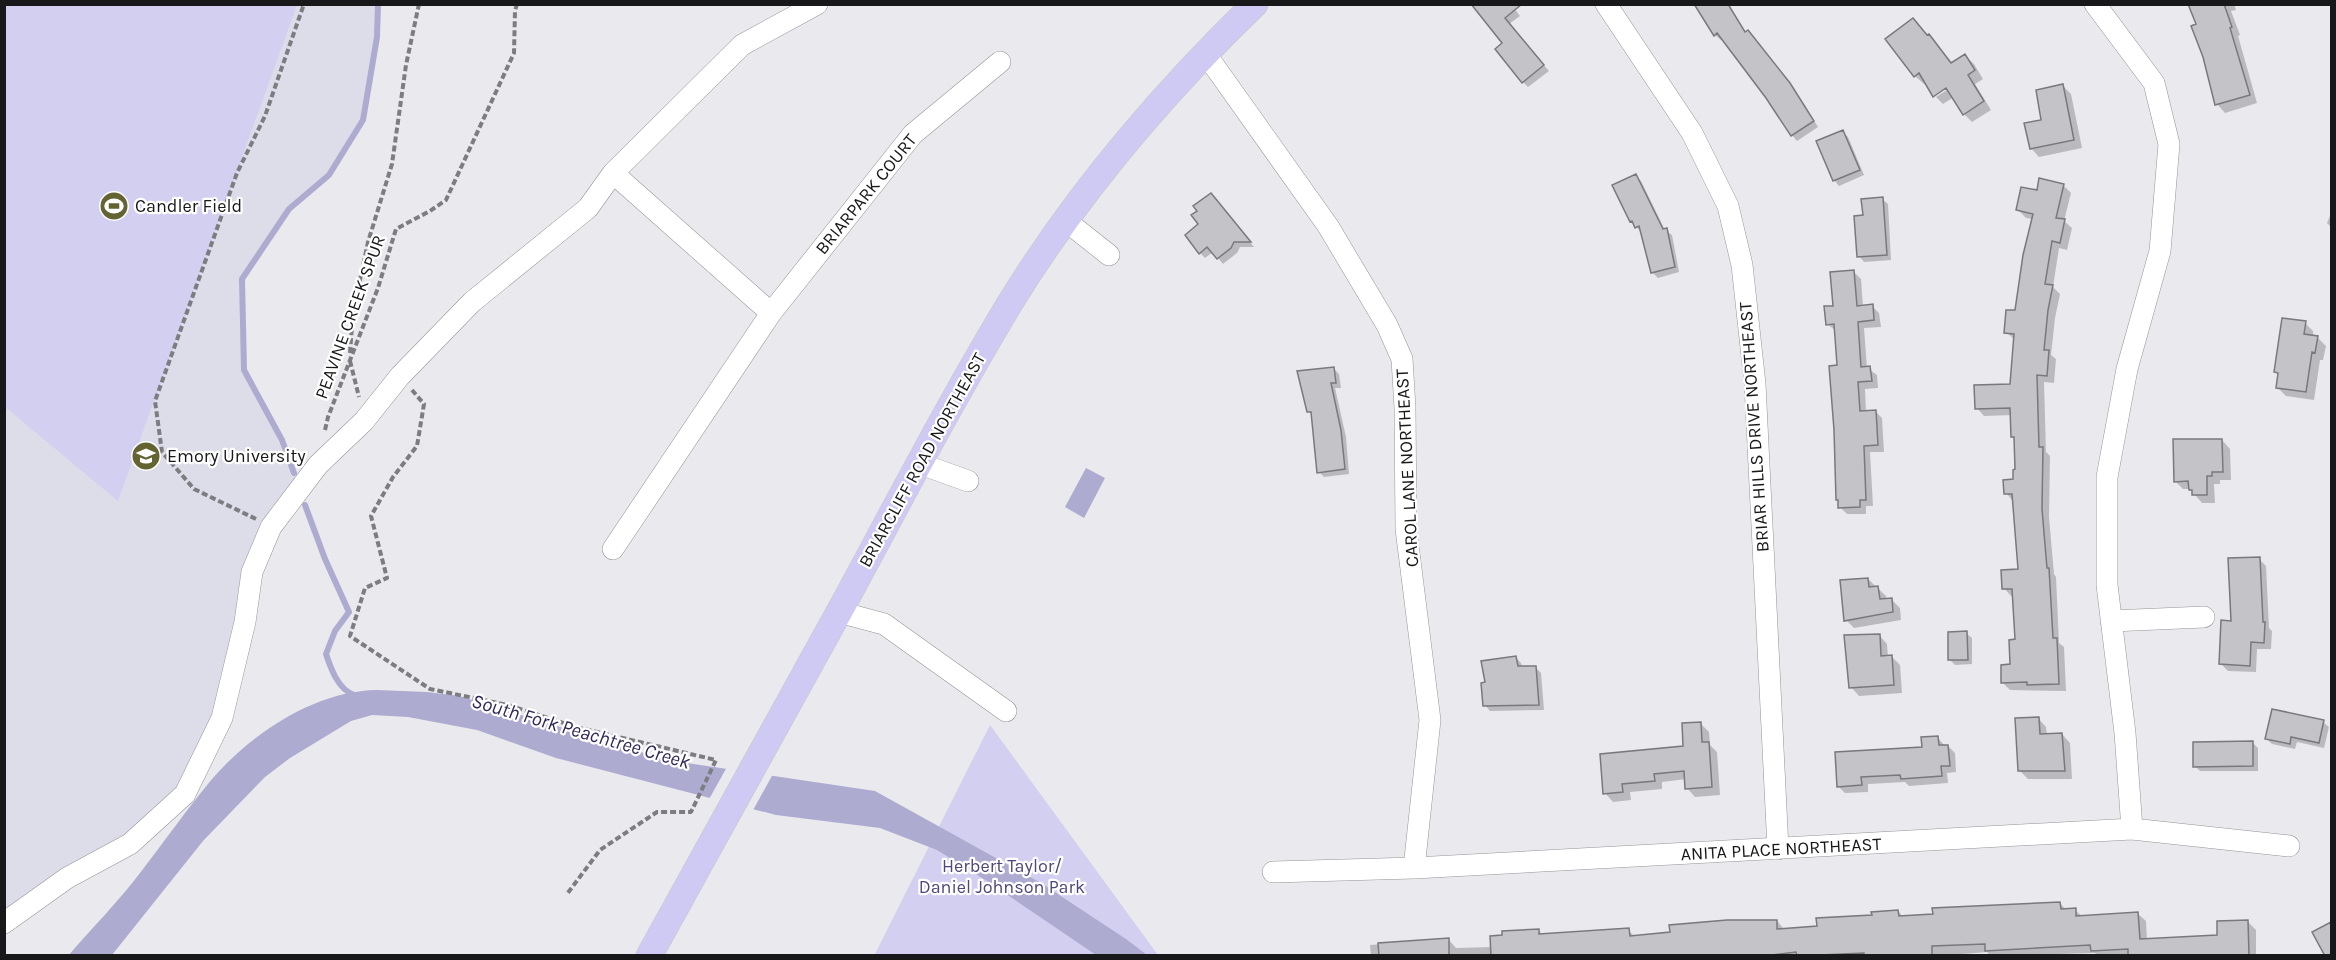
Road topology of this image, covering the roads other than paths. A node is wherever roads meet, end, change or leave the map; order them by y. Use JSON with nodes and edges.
{"nodes":[{"id":1,"x":817,"y":4,"type":"edge"},
{"id":2,"x":1255,"y":4,"type":"edge"},
{"id":3,"x":1606,"y":4,"type":"edge"},
{"id":4,"x":2095,"y":4,"type":"edge"},
{"id":5,"x":1205,"y":53,"type":"junction"},
{"id":6,"x":1000,"y":62,"type":"dead end"},
{"id":7,"x":613,"y":173,"type":"junction"},
{"id":8,"x":1066,"y":221,"type":"junction"},
{"id":9,"x":1108,"y":255,"type":"dead end"},
{"id":10,"x":771,"y":314,"type":"junction"},
{"id":11,"x":918,"y":463,"type":"junction"},
{"id":12,"x":968,"y":481,"type":"dead end"},
{"id":13,"x":613,"y":549,"type":"dead end"},
{"id":14,"x":839,"y":612,"type":"junction"},
{"id":15,"x":2204,"y":617,"type":"dead end"},
{"id":16,"x":2111,"y":621,"type":"junction"},
{"id":17,"x":1006,"y":711,"type":"dead end"},
{"id":18,"x":2132,"y":829,"type":"junction"},
{"id":19,"x":2289,"y":846,"type":"dead end"},
{"id":20,"x":1778,"y":849,"type":"junction"},
{"id":21,"x":1414,"y":868,"type":"junction"},
{"id":22,"x":1273,"y":872,"type":"dead end"},
{"id":23,"x":4,"y":922,"type":"edge"},
{"id":24,"x":649,"y":956,"type":"edge"}],
"edges":[{"from":1,"to":7,"type":"street"},
{"from":2,"to":5,"type":"main road","name":"BRIARCLIFF ROAD NORTHEAST"},
{"from":3,"to":20,"type":"street","name":"BRIAR HILLS DRIVE NORTHEAST"},
{"from":4,"to":16,"type":"street"},
{"from":5,"to":8,"type":"main road","name":"BRIARCLIFF ROAD NORTHEAST"},
{"from":5,"to":21,"type":"street","name":"CAROL LANE NORTHEAST"},
{"from":6,"to":10,"type":"street","name":"BRIARPARK COURT"},
{"from":7,"to":10,"type":"street"},
{"from":7,"to":23,"type":"street"},
{"from":8,"to":9,"type":"street"},
{"from":8,"to":11,"type":"main road","name":"BRIARCLIFF ROAD NORTHEAST"},
{"from":10,"to":13,"type":"street","name":"BRIARPARK COURT"},
{"from":11,"to":12,"type":"street"},
{"from":11,"to":14,"type":"main road","name":"BRIARCLIFF ROAD NORTHEAST"},
{"from":14,"to":17,"type":"street"},
{"from":14,"to":24,"type":"main road","name":"BRIARCLIFF ROAD NORTHEAST"},
{"from":15,"to":16,"type":"street"},
{"from":16,"to":18,"type":"street"},
{"from":18,"to":19,"type":"street","name":"ANITA PLACE NORTHEAST"},
{"from":18,"to":20,"type":"street","name":"ANITA PLACE NORTHEAST"},
{"from":20,"to":21,"type":"street","name":"ANITA PLACE NORTHEAST"},
{"from":21,"to":22,"type":"street","name":"ANITA PLACE NORTHEAST"}]}
